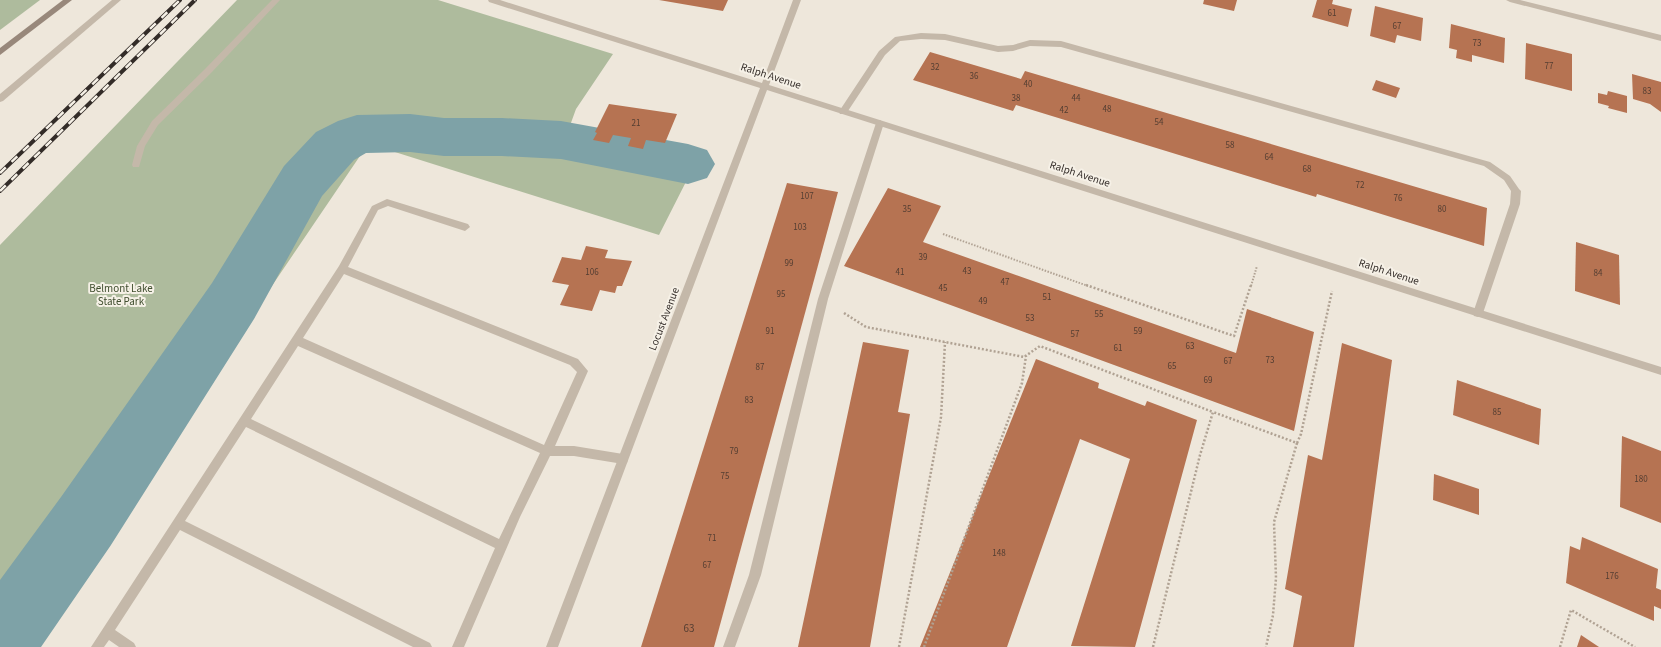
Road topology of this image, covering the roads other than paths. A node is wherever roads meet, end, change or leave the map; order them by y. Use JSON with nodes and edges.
{"nodes":[{"id":1,"x":68,"y":0,"type":"edge"},
{"id":2,"x":117,"y":0,"type":"edge"},
{"id":3,"x":276,"y":0,"type":"edge"},
{"id":4,"x":492,"y":0,"type":"edge"},
{"id":5,"x":797,"y":0,"type":"edge"},
{"id":6,"x":1510,"y":0,"type":"edge"},
{"id":7,"x":1661,"y":38,"type":"edge"},
{"id":8,"x":0,"y":52,"type":"edge"},
{"id":9,"x":765,"y":87,"type":"junction"},
{"id":10,"x":0,"y":99,"type":"edge"},
{"id":11,"x":843,"y":112,"type":"junction"},
{"id":12,"x":880,"y":124,"type":"junction"},
{"id":13,"x":136,"y":165,"type":"dead end"},
{"id":14,"x":465,"y":227,"type":"dead end"},
{"id":15,"x":342,"y":269,"type":"junction"},
{"id":16,"x":1478,"y":313,"type":"junction"},
{"id":17,"x":296,"y":340,"type":"junction"},
{"id":18,"x":1661,"y":371,"type":"edge"},
{"id":19,"x":244,"y":421,"type":"junction"},
{"id":20,"x":547,"y":451,"type":"junction"},
{"id":21,"x":623,"y":460,"type":"junction"},
{"id":22,"x":178,"y":523,"type":"junction"},
{"id":23,"x":502,"y":546,"type":"junction"},
{"id":24,"x":107,"y":632,"type":"junction"},
{"id":25,"x":97,"y":647,"type":"edge"},
{"id":26,"x":130,"y":647,"type":"edge"},
{"id":27,"x":426,"y":647,"type":"edge"},
{"id":28,"x":458,"y":647,"type":"edge"},
{"id":29,"x":552,"y":647,"type":"edge"},
{"id":30,"x":729,"y":647,"type":"edge"}],
"edges":[{"from":1,"to":8,"type":"main road"},
{"from":2,"to":10,"type":"street"},
{"from":3,"to":13,"type":"street"},
{"from":4,"to":9,"type":"street","name":"Ralph Avenue"},
{"from":5,"to":9,"type":"street","name":"Locust Avenue"},
{"from":6,"to":7,"type":"street"},
{"from":9,"to":11,"type":"street","name":"Ralph Avenue"},
{"from":9,"to":21,"type":"street","name":"Locust Avenue"},
{"from":11,"to":12,"type":"street","name":"Ralph Avenue"},
{"from":11,"to":16,"type":"street"},
{"from":12,"to":16,"type":"street","name":"Ralph Avenue"},
{"from":12,"to":30,"type":"street"},
{"from":14,"to":15,"type":"street"},
{"from":15,"to":17,"type":"street"},
{"from":15,"to":20,"type":"street"},
{"from":16,"to":18,"type":"street","name":"Ralph Avenue"},
{"from":17,"to":19,"type":"street"},
{"from":17,"to":20,"type":"street"},
{"from":19,"to":22,"type":"street"},
{"from":19,"to":23,"type":"street"},
{"from":20,"to":21,"type":"street"},
{"from":20,"to":23,"type":"street"},
{"from":21,"to":29,"type":"street","name":"Locust Avenue"},
{"from":22,"to":24,"type":"street"},
{"from":22,"to":27,"type":"street"},
{"from":23,"to":28,"type":"street"},
{"from":24,"to":25,"type":"street"},
{"from":24,"to":26,"type":"street"}]}
